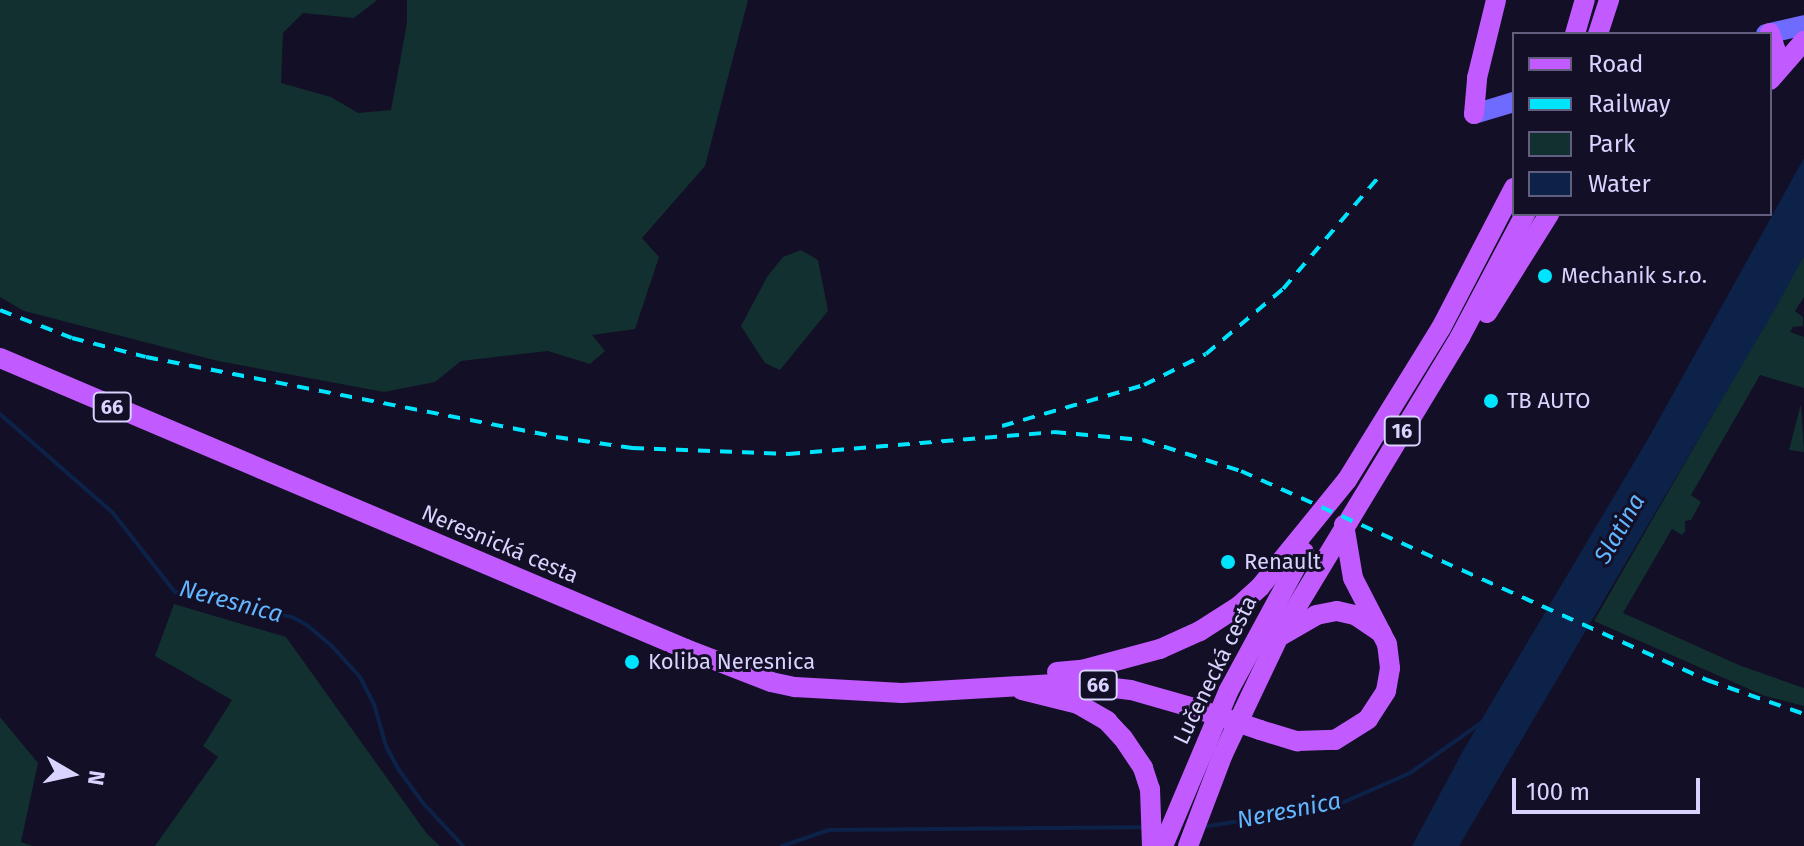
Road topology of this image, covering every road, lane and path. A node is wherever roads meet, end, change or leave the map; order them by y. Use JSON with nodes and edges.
{"nodes":[{"id":1,"x":1496,"y":0,"type":"edge"},
{"id":2,"x":1585,"y":0,"type":"edge"},
{"id":3,"x":1609,"y":0,"type":"edge"},
{"id":4,"x":1804,"y":25,"type":"edge"},
{"id":5,"x":1576,"y":32,"type":"edge"},
{"id":6,"x":1599,"y":32,"type":"edge"},
{"id":7,"x":1772,"y":33,"type":"edge"},
{"id":8,"x":1804,"y":41,"type":"edge"},
{"id":9,"x":1772,"y":42,"type":"edge"},
{"id":10,"x":1772,"y":77,"type":"edge"},
{"id":11,"x":1512,"y":103,"type":"edge"},
{"id":12,"x":1474,"y":114,"type":"joint"},
{"id":13,"x":1512,"y":192,"type":"edge"},
{"id":14,"x":1524,"y":216,"type":"edge"},
{"id":15,"x":1548,"y":216,"type":"edge"},
{"id":16,"x":1460,"y":337,"type":"junction"},
{"id":17,"x":0,"y":358,"type":"edge"},
{"id":18,"x":1347,"y":480,"type":"junction"},
{"id":19,"x":1344,"y":525,"type":"junction"},
{"id":20,"x":1382,"y":633,"type":"junction"},
{"id":21,"x":1279,"y":636,"type":"junction"},
{"id":22,"x":999,"y":686,"type":"junction"},
{"id":23,"x":1188,"y":845,"type":"edge"},
{"id":24,"x":1152,"y":846,"type":"edge"},
{"id":25,"x":1163,"y":846,"type":"edge"}],
"edges":[{"from":1,"to":12,"type":"main road"},
{"from":2,"to":5,"type":"main road"},
{"from":3,"to":6,"type":"main road"},
{"from":4,"to":7,"type":"street"},
{"from":8,"to":10,"type":"main road"},
{"from":9,"to":10,"type":"main road"},
{"from":11,"to":12,"type":"street"},
{"from":13,"to":18,"type":"main road","number":"16"},
{"from":14,"to":16,"type":"main road","number":"16"},
{"from":15,"to":16,"type":"main road"},
{"from":16,"to":19,"type":"main road","number":"16"},
{"from":17,"to":22,"type":"main road","name":"Neresnická cesta","number":"66"},
{"from":18,"to":22,"type":"main road"},
{"from":18,"to":25,"type":"main road","name":"Lučenecká cesta","number":"16"},
{"from":19,"to":20,"type":"main road"},
{"from":19,"to":21,"type":"main road","name":"Lučenecká cesta","number":"16"},
{"from":20,"to":21,"type":"main road"},
{"from":20,"to":22,"type":"main road","number":"66","bridge":true},
{"from":21,"to":23,"type":"main road","name":"Lučenecká cesta","number":"16"},
{"from":22,"to":24,"type":"main road"}]}
